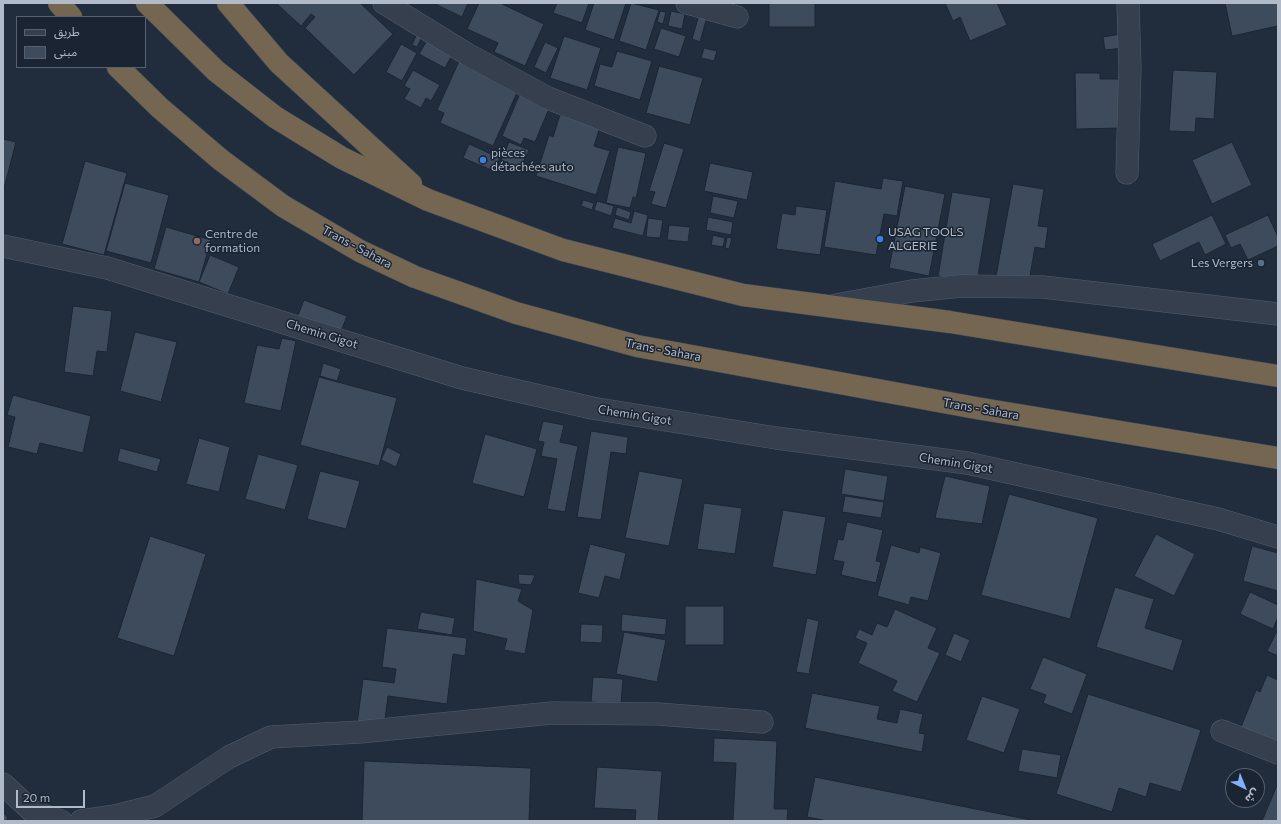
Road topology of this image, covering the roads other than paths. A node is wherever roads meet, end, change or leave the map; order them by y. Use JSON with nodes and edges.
{"nodes":[{"id":1,"x":59,"y":3,"type":"edge"},
{"id":2,"x":147,"y":3,"type":"edge"},
{"id":3,"x":228,"y":3,"type":"edge"},
{"id":4,"x":384,"y":3,"type":"edge"},
{"id":5,"x":687,"y":3,"type":"edge"},
{"id":6,"x":1128,"y":3,"type":"edge"},
{"id":7,"x":70,"y":16,"type":"edge"},
{"id":8,"x":737,"y":17,"type":"dead end"},
{"id":9,"x":119,"y":68,"type":"edge"},
{"id":10,"x":645,"y":136,"type":"dead end"},
{"id":11,"x":1127,"y":173,"type":"dead end"},
{"id":12,"x":428,"y":200,"type":"junction"},
{"id":13,"x":3,"y":246,"type":"edge"},
{"id":14,"x":833,"y":306,"type":"junction"},
{"id":15,"x":1278,"y":314,"type":"edge"},
{"id":16,"x":1278,"y":376,"type":"edge"},
{"id":17,"x":1278,"y":458,"type":"edge"},
{"id":18,"x":1278,"y":537,"type":"edge"},
{"id":19,"x":762,"y":722,"type":"dead end"},
{"id":20,"x":1222,"y":731,"type":"dead end"},
{"id":21,"x":1278,"y":753,"type":"edge"},
{"id":22,"x":3,"y":784,"type":"edge"},
{"id":23,"x":61,"y":821,"type":"edge"},
{"id":24,"x":81,"y":821,"type":"edge"}],
"edges":[{"from":1,"to":7,"type":"highway"},
{"from":2,"to":12,"type":"highway"},
{"from":3,"to":12,"type":"highway"},
{"from":4,"to":10,"type":"street"},
{"from":5,"to":8,"type":"street"},
{"from":6,"to":11,"type":"street"},
{"from":9,"to":17,"type":"highway","name":"Trans - Sahara"},
{"from":12,"to":14,"type":"highway"},
{"from":13,"to":18,"type":"street","name":"Chemin Gigot"},
{"from":14,"to":15,"type":"street"},
{"from":14,"to":16,"type":"highway"},
{"from":19,"to":24,"type":"street"},
{"from":20,"to":21,"type":"street"},
{"from":22,"to":23,"type":"street"}]}
